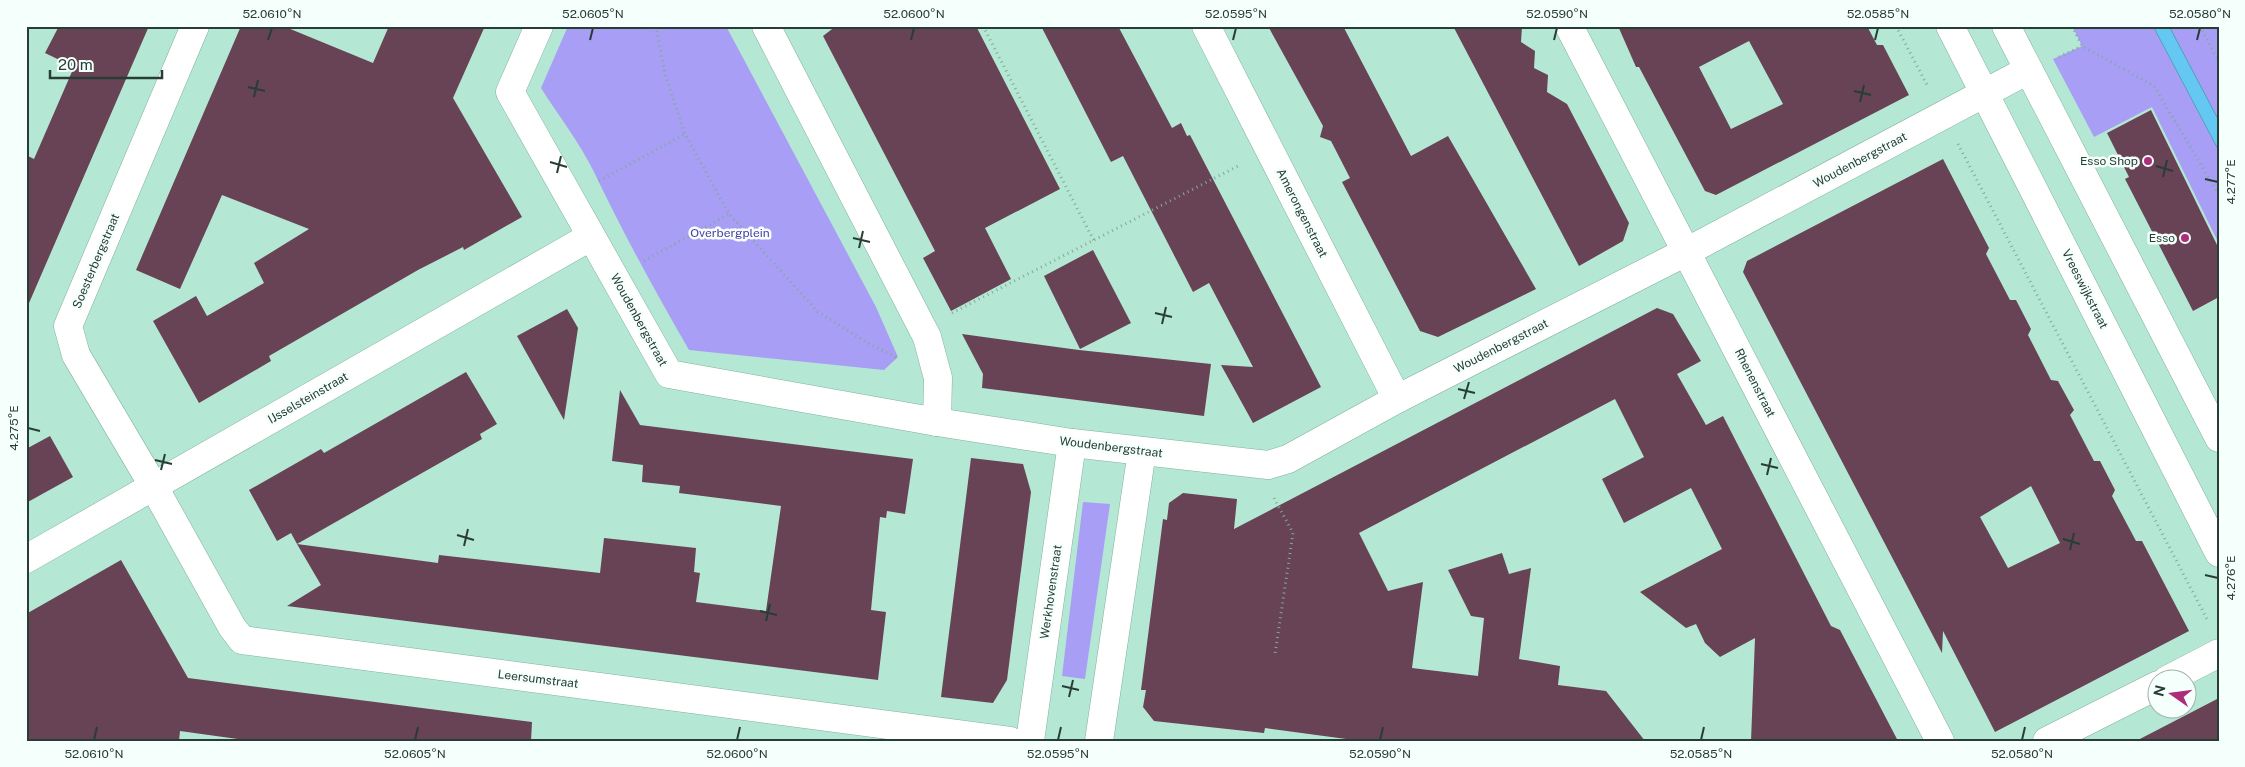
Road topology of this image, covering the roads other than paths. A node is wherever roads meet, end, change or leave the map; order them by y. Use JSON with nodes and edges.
{"nodes":[{"id":1,"x":195,"y":26,"type":"edge"},
{"id":2,"x":539,"y":26,"type":"edge"},
{"id":3,"x":766,"y":26,"type":"edge"},
{"id":4,"x":1206,"y":26,"type":"edge"},
{"id":5,"x":1569,"y":26,"type":"edge"},
{"id":6,"x":1950,"y":26,"type":"edge"},
{"id":7,"x":2006,"y":26,"type":"edge"},
{"id":8,"x":2028,"y":70,"type":"junction"},
{"id":9,"x":1985,"y":94,"type":"junction"},
{"id":10,"x":590,"y":237,"type":"junction"},
{"id":11,"x":1686,"y":252,"type":"junction"},
{"id":12,"x":1398,"y":399,"type":"junction"},
{"id":13,"x":937,"y":422,"type":"junction"},
{"id":14,"x":2219,"y":438,"type":"edge"},
{"id":15,"x":1072,"y":443,"type":"junction"},
{"id":16,"x":1142,"y":451,"type":"junction"},
{"id":17,"x":154,"y":487,"type":"junction"},
{"id":18,"x":2219,"y":553,"type":"edge"},
{"id":19,"x":26,"y":559,"type":"edge"},
{"id":20,"x":2219,"y":653,"type":"edge"},
{"id":21,"x":2186,"y":670,"type":"edge"},
{"id":22,"x":2148,"y":689,"type":"edge"},
{"id":23,"x":1010,"y":741,"type":"edge"},
{"id":24,"x":1030,"y":741,"type":"edge"},
{"id":25,"x":1098,"y":741,"type":"edge"},
{"id":26,"x":1940,"y":741,"type":"edge"},
{"id":27,"x":2047,"y":741,"type":"edge"}],
"edges":[{"from":1,"to":17,"type":"street","name":"Soesterbergstraat"},
{"from":2,"to":10,"type":"street","name":"Woudenbergstraat"},
{"from":3,"to":13,"type":"street"},
{"from":4,"to":12,"type":"street","name":"Amerongenstraat"},
{"from":5,"to":11,"type":"street","name":"Rhenenstraat"},
{"from":6,"to":9,"type":"street","name":"Vreeswijkstraat"},
{"from":7,"to":8,"type":"street"},
{"from":8,"to":9,"type":"street","name":"Woudenbergstraat"},
{"from":8,"to":14,"type":"street"},
{"from":9,"to":11,"type":"street","name":"Woudenbergstraat"},
{"from":9,"to":18,"type":"street","name":"Vreeswijkstraat"},
{"from":10,"to":13,"type":"street","name":"Woudenbergstraat"},
{"from":10,"to":17,"type":"street","name":"IJsselsteinstraat"},
{"from":11,"to":12,"type":"street","name":"Woudenbergstraat"},
{"from":11,"to":26,"type":"street","name":"Rhenenstraat"},
{"from":12,"to":16,"type":"street","name":"Woudenbergstraat"},
{"from":13,"to":15,"type":"street","name":"Woudenbergstraat"},
{"from":15,"to":16,"type":"street","name":"Woudenbergstraat"},
{"from":15,"to":24,"type":"street","name":"Werkhovenstraat"},
{"from":16,"to":25,"type":"street"},
{"from":17,"to":19,"type":"street","name":"IJsselsteinstraat"},
{"from":17,"to":23,"type":"street","name":"Leersumstraat"},
{"from":20,"to":21,"type":"street"},
{"from":22,"to":27,"type":"street"}]}
